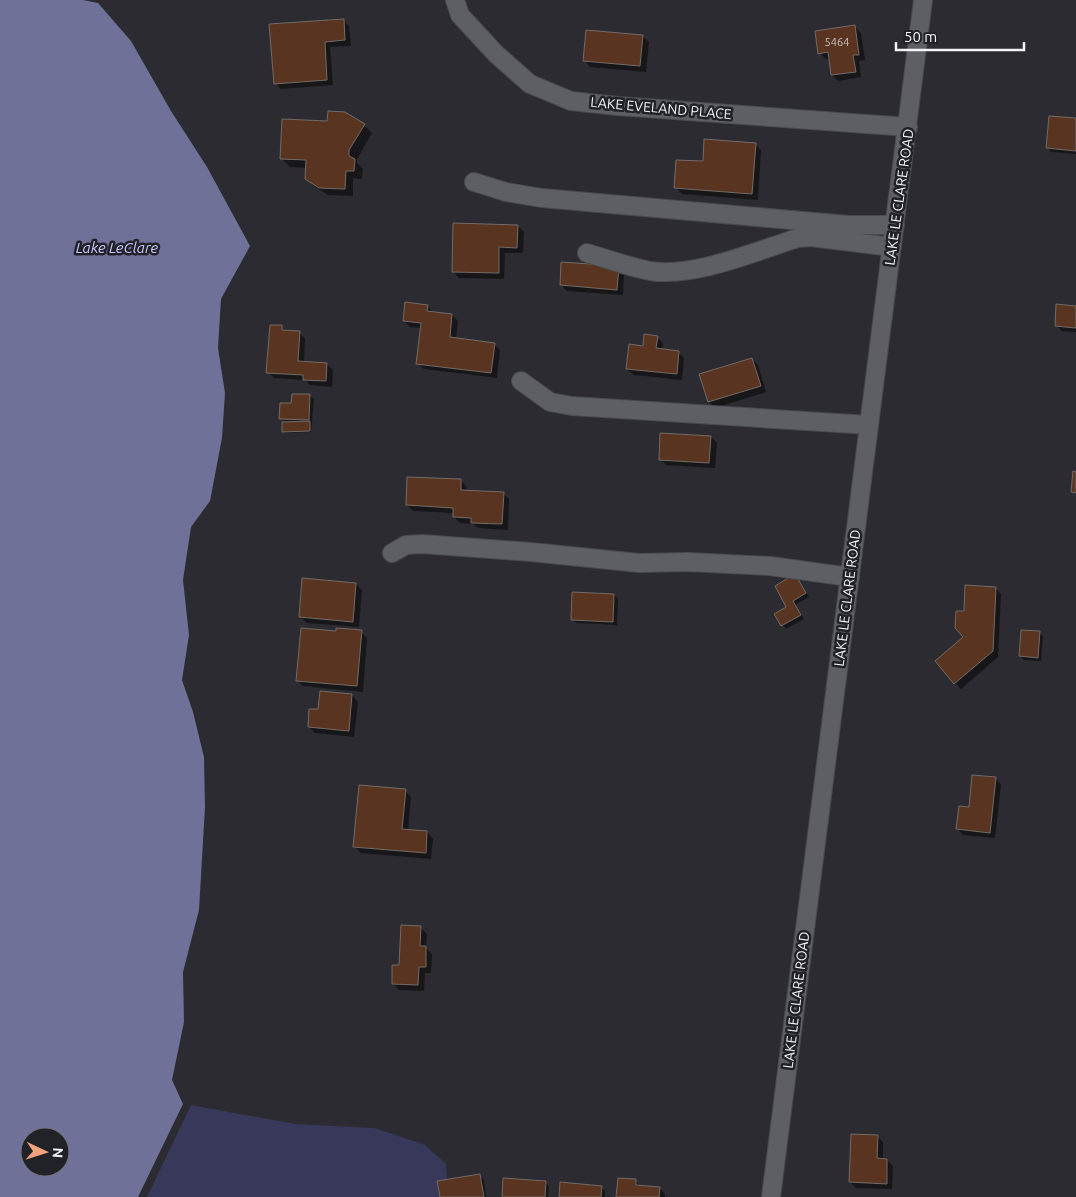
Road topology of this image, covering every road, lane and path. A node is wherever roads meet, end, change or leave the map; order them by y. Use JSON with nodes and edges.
{"nodes":[{"id":1,"x":455,"y":0,"type":"edge"},
{"id":2,"x":924,"y":0,"type":"edge"},
{"id":3,"x":908,"y":127,"type":"junction"},
{"id":4,"x":474,"y":182,"type":"dead end"},
{"id":5,"x":895,"y":224,"type":"junction"},
{"id":6,"x":892,"y":247,"type":"junction"},
{"id":7,"x":587,"y":253,"type":"dead end"},
{"id":8,"x":521,"y":381,"type":"dead end"},
{"id":9,"x":869,"y":425,"type":"junction"},
{"id":10,"x":392,"y":553,"type":"dead end"},
{"id":11,"x":850,"y":577,"type":"junction"},
{"id":12,"x":771,"y":1197,"type":"edge"}],
"edges":[{"from":1,"to":3,"type":"street","name":"LAKE EVELAND PLACE"},
{"from":2,"to":3,"type":"street","name":"LAKE LE CLARE ROAD"},
{"from":3,"to":5,"type":"street","name":"LAKE LE CLARE ROAD"},
{"from":4,"to":5,"type":"street"},
{"from":5,"to":6,"type":"street","name":"LAKE LE CLARE ROAD"},
{"from":6,"to":7,"type":"street"},
{"from":6,"to":9,"type":"street","name":"LAKE LE CLARE ROAD"},
{"from":8,"to":9,"type":"street"},
{"from":9,"to":11,"type":"street","name":"LAKE LE CLARE ROAD"},
{"from":10,"to":11,"type":"street"},
{"from":11,"to":12,"type":"street","name":"LAKE LE CLARE ROAD"}]}
